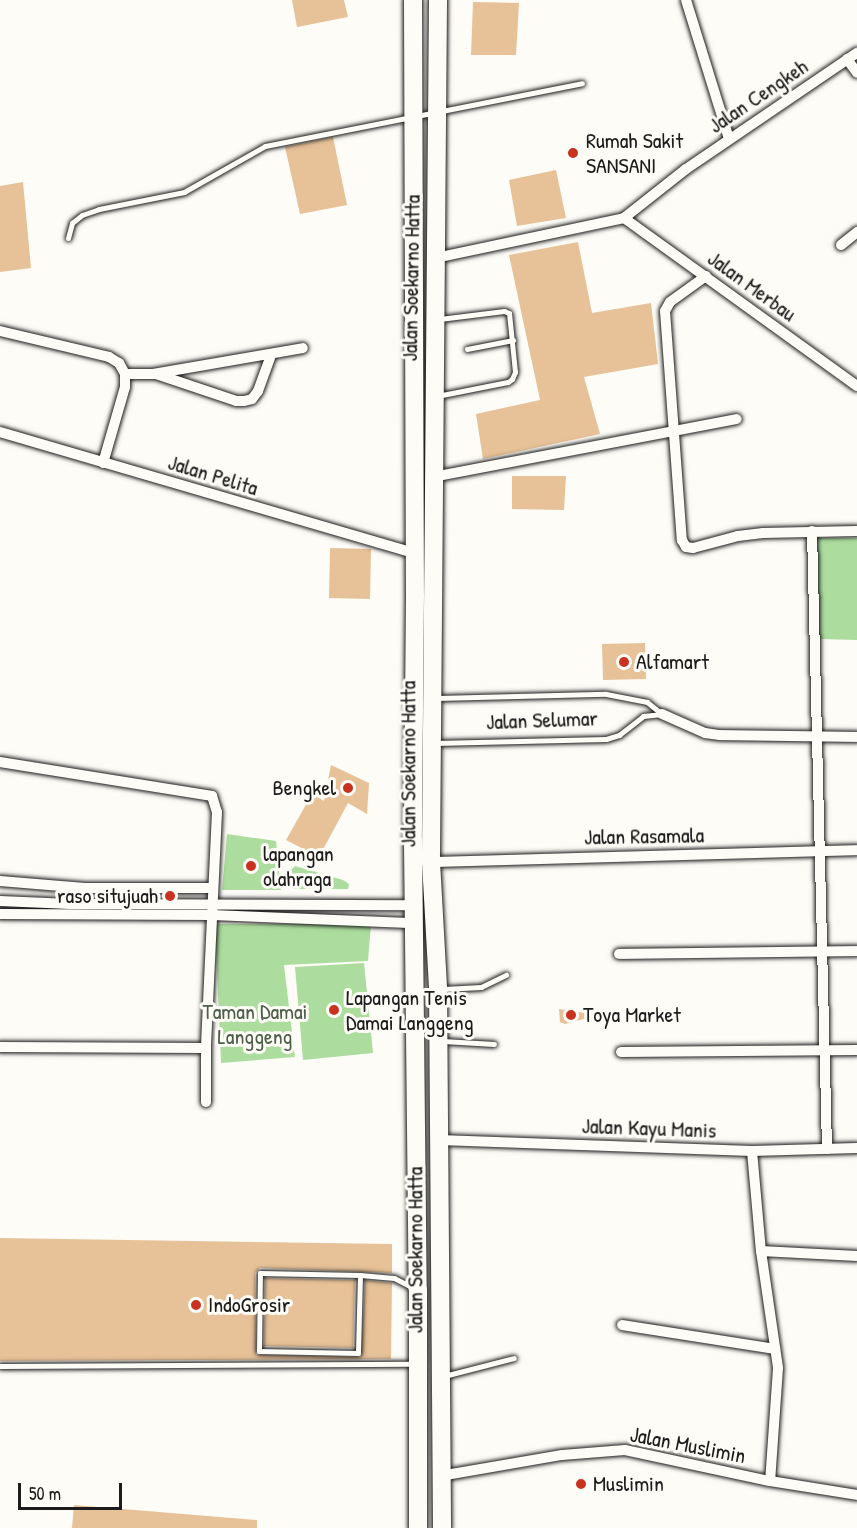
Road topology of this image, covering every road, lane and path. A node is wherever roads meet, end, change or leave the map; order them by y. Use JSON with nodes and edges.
{"nodes":[{"id":1,"x":413,"y":0,"type":"edge"},
{"id":2,"x":438,"y":0,"type":"edge"},
{"id":3,"x":686,"y":0,"type":"edge"},
{"id":4,"x":857,"y":53,"type":"edge"},
{"id":5,"x":847,"y":59,"type":"junction"},
{"id":6,"x":857,"y":73,"type":"edge"},
{"id":7,"x":582,"y":83,"type":"dead end"},
{"id":8,"x":438,"y":113,"type":"junction"},
{"id":9,"x":412,"y":117,"type":"junction"},
{"id":10,"x":729,"y":139,"type":"junction"},
{"id":11,"x":412,"y":157,"type":"junction"},
{"id":12,"x":436,"y":157,"type":"junction"},
{"id":13,"x":624,"y":218,"type":"junction"},
{"id":14,"x":857,"y":232,"type":"edge"},
{"id":15,"x":68,"y":238,"type":"dead end"},
{"id":16,"x":841,"y":245,"type":"dead end"},
{"id":17,"x":435,"y":258,"type":"junction"},
{"id":18,"x":706,"y":276,"type":"junction"},
{"id":19,"x":435,"y":320,"type":"junction"},
{"id":20,"x":0,"y":331,"type":"edge"},
{"id":21,"x":513,"y":340,"type":"junction"},
{"id":22,"x":303,"y":348,"type":"dead end"},
{"id":23,"x":467,"y":349,"type":"dead end"},
{"id":24,"x":271,"y":355,"type":"junction"},
{"id":25,"x":125,"y":374,"type":"junction"},
{"id":26,"x":153,"y":374,"type":"junction"},
{"id":27,"x":857,"y":386,"type":"edge"},
{"id":28,"x":434,"y":397,"type":"junction"},
{"id":29,"x":737,"y":419,"type":"dead end"},
{"id":30,"x":0,"y":432,"type":"edge"},
{"id":31,"x":673,"y":433,"type":"junction"},
{"id":32,"x":103,"y":463,"type":"junction"},
{"id":33,"x":433,"y":477,"type":"junction"},
{"id":34,"x":812,"y":531,"type":"junction"},
{"id":35,"x":857,"y":531,"type":"edge"},
{"id":36,"x":415,"y":554,"type":"junction"},
{"id":37,"x":432,"y":698,"type":"junction"},
{"id":38,"x":662,"y":714,"type":"junction"},
{"id":39,"x":857,"y":737,"type":"edge"},
{"id":40,"x":816,"y":738,"type":"junction"},
{"id":41,"x":432,"y":743,"type":"junction"},
{"id":42,"x":0,"y":762,"type":"edge"},
{"id":43,"x":857,"y":850,"type":"edge"},
{"id":44,"x":819,"y":851,"type":"junction"},
{"id":45,"x":431,"y":862,"type":"junction"},
{"id":46,"x":0,"y":881,"type":"edge"},
{"id":47,"x":70,"y":887,"type":"junction"},
{"id":48,"x":212,"y":888,"type":"junction"},
{"id":49,"x":0,"y":901,"type":"edge"},
{"id":50,"x":70,"y":910,"type":"junction"},
{"id":51,"x":212,"y":910,"type":"junction"},
{"id":52,"x":0,"y":914,"type":"edge"},
{"id":53,"x":414,"y":914,"type":"junction"},
{"id":54,"x":857,"y":951,"type":"edge"},
{"id":55,"x":821,"y":952,"type":"junction"},
{"id":56,"x":619,"y":954,"type":"dead end"},
{"id":57,"x":506,"y":975,"type":"dead end"},
{"id":58,"x":438,"y":989,"type":"junction"},
{"id":59,"x":438,"y":1040,"type":"junction"},
{"id":60,"x":494,"y":1044,"type":"dead end"},
{"id":61,"x":0,"y":1047,"type":"edge"},
{"id":62,"x":206,"y":1048,"type":"junction"},
{"id":63,"x":824,"y":1050,"type":"junction"},
{"id":64,"x":857,"y":1050,"type":"edge"},
{"id":65,"x":621,"y":1052,"type":"dead end"},
{"id":66,"x":206,"y":1102,"type":"dead end"},
{"id":67,"x":439,"y":1140,"type":"junction"},
{"id":68,"x":857,"y":1148,"type":"edge"},
{"id":69,"x":828,"y":1149,"type":"junction"},
{"id":70,"x":752,"y":1151,"type":"junction"},
{"id":71,"x":761,"y":1251,"type":"junction"},
{"id":72,"x":857,"y":1256,"type":"edge"},
{"id":73,"x":360,"y":1275,"type":"junction"},
{"id":74,"x":418,"y":1290,"type":"junction"},
{"id":75,"x":622,"y":1325,"type":"dead end"},
{"id":76,"x":775,"y":1349,"type":"junction"},
{"id":77,"x":514,"y":1358,"type":"dead end"},
{"id":78,"x":418,"y":1364,"type":"junction"},
{"id":79,"x":0,"y":1366,"type":"edge"},
{"id":80,"x":440,"y":1377,"type":"junction"},
{"id":81,"x":440,"y":1476,"type":"junction"},
{"id":82,"x":770,"y":1481,"type":"junction"},
{"id":83,"x":857,"y":1495,"type":"edge"},
{"id":84,"x":418,"y":1528,"type":"edge"},
{"id":85,"x":442,"y":1528,"type":"edge"}],
"edges":[{"from":1,"to":9,"type":"main road","name":"Jalan Soekarno Hatta"},
{"from":2,"to":8,"type":"main road","name":"Jalan Soekarno Hatta"},
{"from":3,"to":10,"type":"street"},
{"from":4,"to":5,"type":"street","name":"Jalan Cengkeh"},
{"from":5,"to":6,"type":"street"},
{"from":5,"to":10,"type":"street","name":"Jalan Cengkeh"},
{"from":7,"to":8,"type":"lane"},
{"from":8,"to":9,"type":"lane"},
{"from":8,"to":12,"type":"main road","name":"Jalan Soekarno Hatta"},
{"from":9,"to":11,"type":"main road","name":"Jalan Soekarno Hatta"},
{"from":9,"to":15,"type":"lane"},
{"from":10,"to":13,"type":"street","name":"Jalan Cengkeh"},
{"from":11,"to":12,"type":"main road"},
{"from":11,"to":36,"type":"main road","name":"Jalan Soekarno Hatta"},
{"from":12,"to":17,"type":"main road","name":"Jalan Soekarno Hatta"},
{"from":13,"to":17,"type":"street"},
{"from":13,"to":18,"type":"street","name":"Jalan Merbau"},
{"from":14,"to":16,"type":"street"},
{"from":17,"to":19,"type":"main road","name":"Jalan Soekarno Hatta"},
{"from":18,"to":27,"type":"street","name":"Jalan Merbau"},
{"from":18,"to":31,"type":"street"},
{"from":19,"to":21,"type":"lane"},
{"from":19,"to":28,"type":"main road","name":"Jalan Soekarno Hatta"},
{"from":20,"to":25,"type":"street"},
{"from":21,"to":23,"type":"lane"},
{"from":21,"to":28,"type":"lane"},
{"from":22,"to":24,"type":"street"},
{"from":24,"to":26,"type":"street"},
{"from":24,"to":26,"type":"street"},
{"from":25,"to":26,"type":"street"},
{"from":25,"to":32,"type":"street"},
{"from":28,"to":33,"type":"main road","name":"Jalan Soekarno Hatta"},
{"from":29,"to":31,"type":"street"},
{"from":30,"to":32,"type":"street","name":"Jalan Pelita"},
{"from":31,"to":33,"type":"street"},
{"from":31,"to":34,"type":"street"},
{"from":32,"to":36,"type":"street","name":"Jalan Pelita"},
{"from":33,"to":37,"type":"main road","name":"Jalan Soekarno Hatta"},
{"from":34,"to":35,"type":"street"},
{"from":34,"to":40,"type":"street"},
{"from":36,"to":53,"type":"main road","name":"Jalan Soekarno Hatta"},
{"from":37,"to":38,"type":"lane"},
{"from":37,"to":41,"type":"main road","name":"Jalan Soekarno Hatta"},
{"from":38,"to":40,"type":"street"},
{"from":38,"to":41,"type":"lane","name":"Jalan Selumar"},
{"from":39,"to":40,"type":"street"},
{"from":40,"to":44,"type":"street"},
{"from":41,"to":45,"type":"main road","name":"Jalan Soekarno Hatta"},
{"from":42,"to":48,"type":"street"},
{"from":43,"to":44,"type":"street","name":"Jalan Rasamala"},
{"from":44,"to":45,"type":"street","name":"Jalan Rasamala"},
{"from":44,"to":55,"type":"street"},
{"from":45,"to":58,"type":"main road","name":"Jalan Soekarno Hatta"},
{"from":46,"to":47,"type":"street"},
{"from":47,"to":48,"type":"street"},
{"from":47,"to":50,"type":"street"},
{"from":48,"to":51,"type":"street"},
{"from":49,"to":50,"type":"street"},
{"from":50,"to":51,"type":"street"},
{"from":50,"to":52,"type":"street"},
{"from":51,"to":53,"type":"street"},
{"from":51,"to":53,"type":"street"},
{"from":51,"to":62,"type":"street"},
{"from":53,"to":74,"type":"main road","name":"Jalan Soekarno Hatta"},
{"from":54,"to":55,"type":"street"},
{"from":55,"to":56,"type":"street"},
{"from":55,"to":63,"type":"street"},
{"from":57,"to":58,"type":"lane"},
{"from":58,"to":59,"type":"main road","name":"Jalan Soekarno Hatta"},
{"from":59,"to":60,"type":"lane"},
{"from":59,"to":67,"type":"main road","name":"Jalan Soekarno Hatta"},
{"from":61,"to":62,"type":"street"},
{"from":62,"to":66,"type":"street"},
{"from":63,"to":64,"type":"street"},
{"from":63,"to":65,"type":"street"},
{"from":63,"to":69,"type":"street"},
{"from":67,"to":70,"type":"street","name":"Jalan Kayu Manis"},
{"from":67,"to":80,"type":"main road","name":"Jalan Soekarno Hatta"},
{"from":68,"to":69,"type":"street","name":"Jalan Kayu Manis"},
{"from":69,"to":70,"type":"street","name":"Jalan Kayu Manis"},
{"from":70,"to":71,"type":"street"},
{"from":71,"to":72,"type":"street"},
{"from":71,"to":76,"type":"street"},
{"from":73,"to":73,"type":"lane"},
{"from":73,"to":74,"type":"lane"},
{"from":74,"to":78,"type":"main road","name":"Jalan Soekarno Hatta"},
{"from":75,"to":76,"type":"street"},
{"from":76,"to":82,"type":"street"},
{"from":77,"to":80,"type":"lane"},
{"from":78,"to":79,"type":"lane"},
{"from":78,"to":84,"type":"main road","name":"Jalan Soekarno Hatta"},
{"from":80,"to":81,"type":"main road","name":"Jalan Soekarno Hatta"},
{"from":81,"to":82,"type":"street","name":"Jalan Muslimin"},
{"from":81,"to":85,"type":"main road","name":"Jalan Soekarno Hatta"},
{"from":82,"to":83,"type":"street","name":"Jalan Muslimin"}]}
